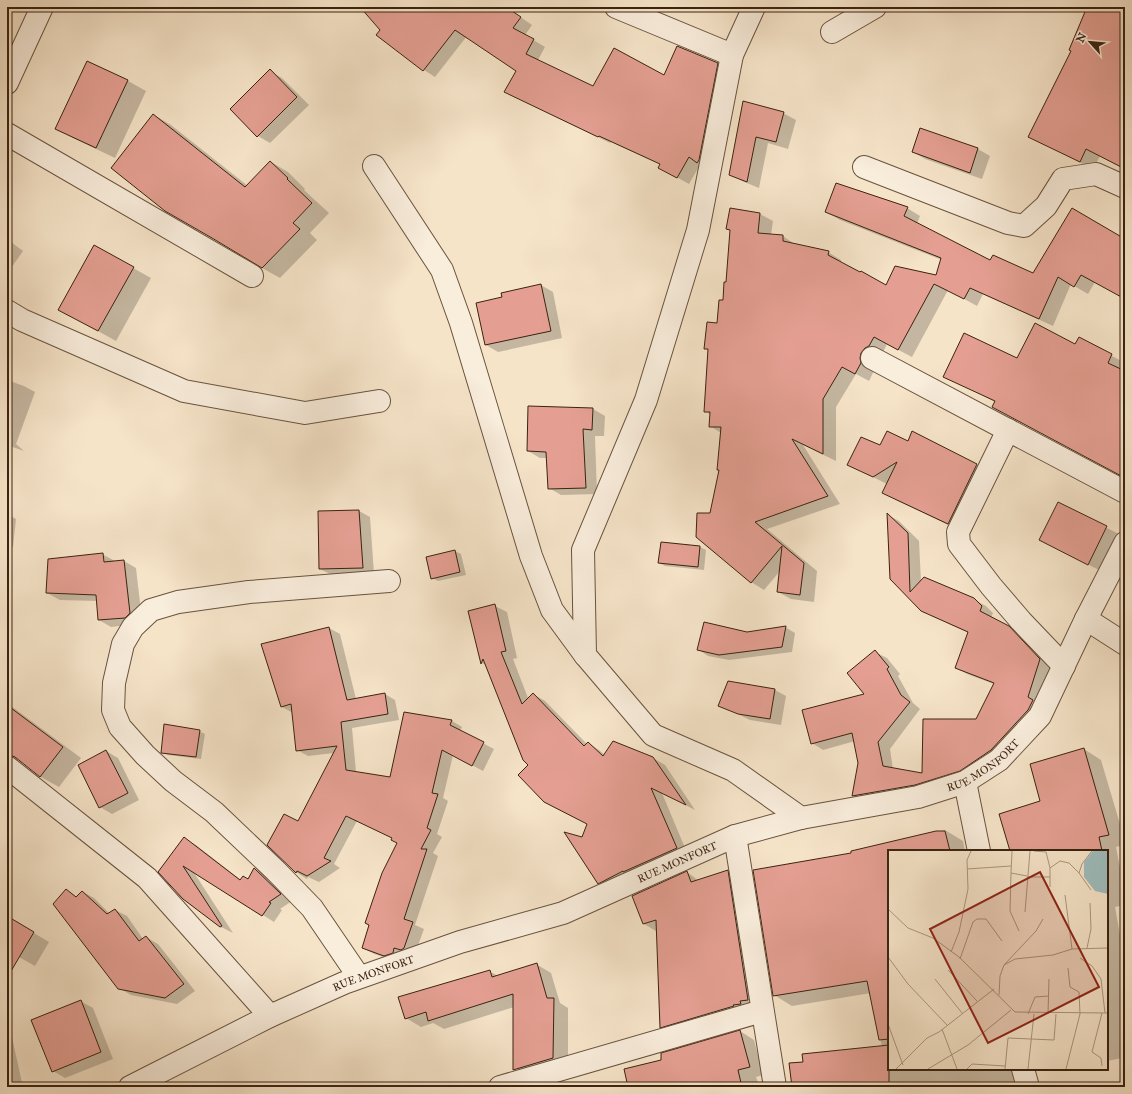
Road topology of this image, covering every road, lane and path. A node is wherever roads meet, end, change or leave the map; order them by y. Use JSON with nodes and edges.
{"nodes":[{"id":1,"x":42,"y":7,"type":"edge"},
{"id":2,"x":616,"y":7,"type":"edge"},
{"id":3,"x":754,"y":7,"type":"edge"},
{"id":4,"x":875,"y":7,"type":"edge"},
{"id":5,"x":832,"y":32,"type":"dead end"},
{"id":6,"x":732,"y":55,"type":"junction"},
{"id":7,"x":7,"y":83,"type":"edge"},
{"id":8,"x":7,"y":134,"type":"edge"},
{"id":9,"x":374,"y":166,"type":"dead end"},
{"id":10,"x":864,"y":167,"type":"dead end"},
{"id":11,"x":1125,"y":187,"type":"edge"},
{"id":12,"x":252,"y":276,"type":"dead end"},
{"id":13,"x":7,"y":311,"type":"edge"},
{"id":14,"x":872,"y":358,"type":"dead end"},
{"id":15,"x":379,"y":401,"type":"dead end"},
{"id":16,"x":1008,"y":430,"type":"junction"},
{"id":17,"x":1125,"y":492,"type":"edge"},
{"id":18,"x":1125,"y":543,"type":"edge"},
{"id":19,"x":389,"y":581,"type":"dead end"},
{"id":20,"x":1086,"y":619,"type":"junction"},
{"id":21,"x":1125,"y":644,"type":"edge"},
{"id":22,"x":584,"y":655,"type":"junction"},
{"id":23,"x":1064,"y":666,"type":"junction"},
{"id":24,"x":7,"y":767,"type":"edge"},
{"id":25,"x":965,"y":782,"type":"junction"},
{"id":26,"x":801,"y":818,"type":"junction"},
{"id":27,"x":735,"y":836,"type":"junction"},
{"id":28,"x":979,"y":850,"type":"edge"},
{"id":29,"x":359,"y":977,"type":"junction"},
{"id":30,"x":762,"y":1011,"type":"junction"},
{"id":31,"x":270,"y":1016,"type":"junction"},
{"id":32,"x":1023,"y":1070,"type":"edge"},
{"id":33,"x":130,"y":1087,"type":"edge"},
{"id":34,"x":500,"y":1087,"type":"edge"},
{"id":35,"x":775,"y":1087,"type":"edge"},
{"id":36,"x":1028,"y":1087,"type":"edge"}],
"edges":[{"from":1,"to":7,"type":"street"},
{"from":2,"to":6,"type":"street"},
{"from":3,"to":6,"type":"street"},
{"from":4,"to":5,"type":"street"},
{"from":6,"to":22,"type":"street"},
{"from":8,"to":12,"type":"street"},
{"from":9,"to":22,"type":"street"},
{"from":10,"to":11,"type":"street"},
{"from":13,"to":15,"type":"street"},
{"from":14,"to":16,"type":"street"},
{"from":16,"to":17,"type":"street"},
{"from":16,"to":23,"type":"street"},
{"from":18,"to":20,"type":"street","name":"RUE MONFORT"},
{"from":19,"to":29,"type":"street"},
{"from":20,"to":21,"type":"street"},
{"from":20,"to":23,"type":"street","name":"RUE MONFORT"},
{"from":22,"to":26,"type":"street"},
{"from":23,"to":25,"type":"street","name":"RUE MONFORT"},
{"from":24,"to":31,"type":"street"},
{"from":25,"to":26,"type":"street","name":"RUE MONFORT"},
{"from":25,"to":28,"type":"street"},
{"from":26,"to":27,"type":"street","name":"RUE MONFORT"},
{"from":27,"to":29,"type":"street","name":"RUE MONFORT"},
{"from":27,"to":30,"type":"street"},
{"from":29,"to":31,"type":"street","name":"RUE MONFORT"},
{"from":30,"to":34,"type":"street"},
{"from":30,"to":35,"type":"street"},
{"from":31,"to":33,"type":"street","name":"RUE MONFORT"},
{"from":32,"to":36,"type":"street"}]}
